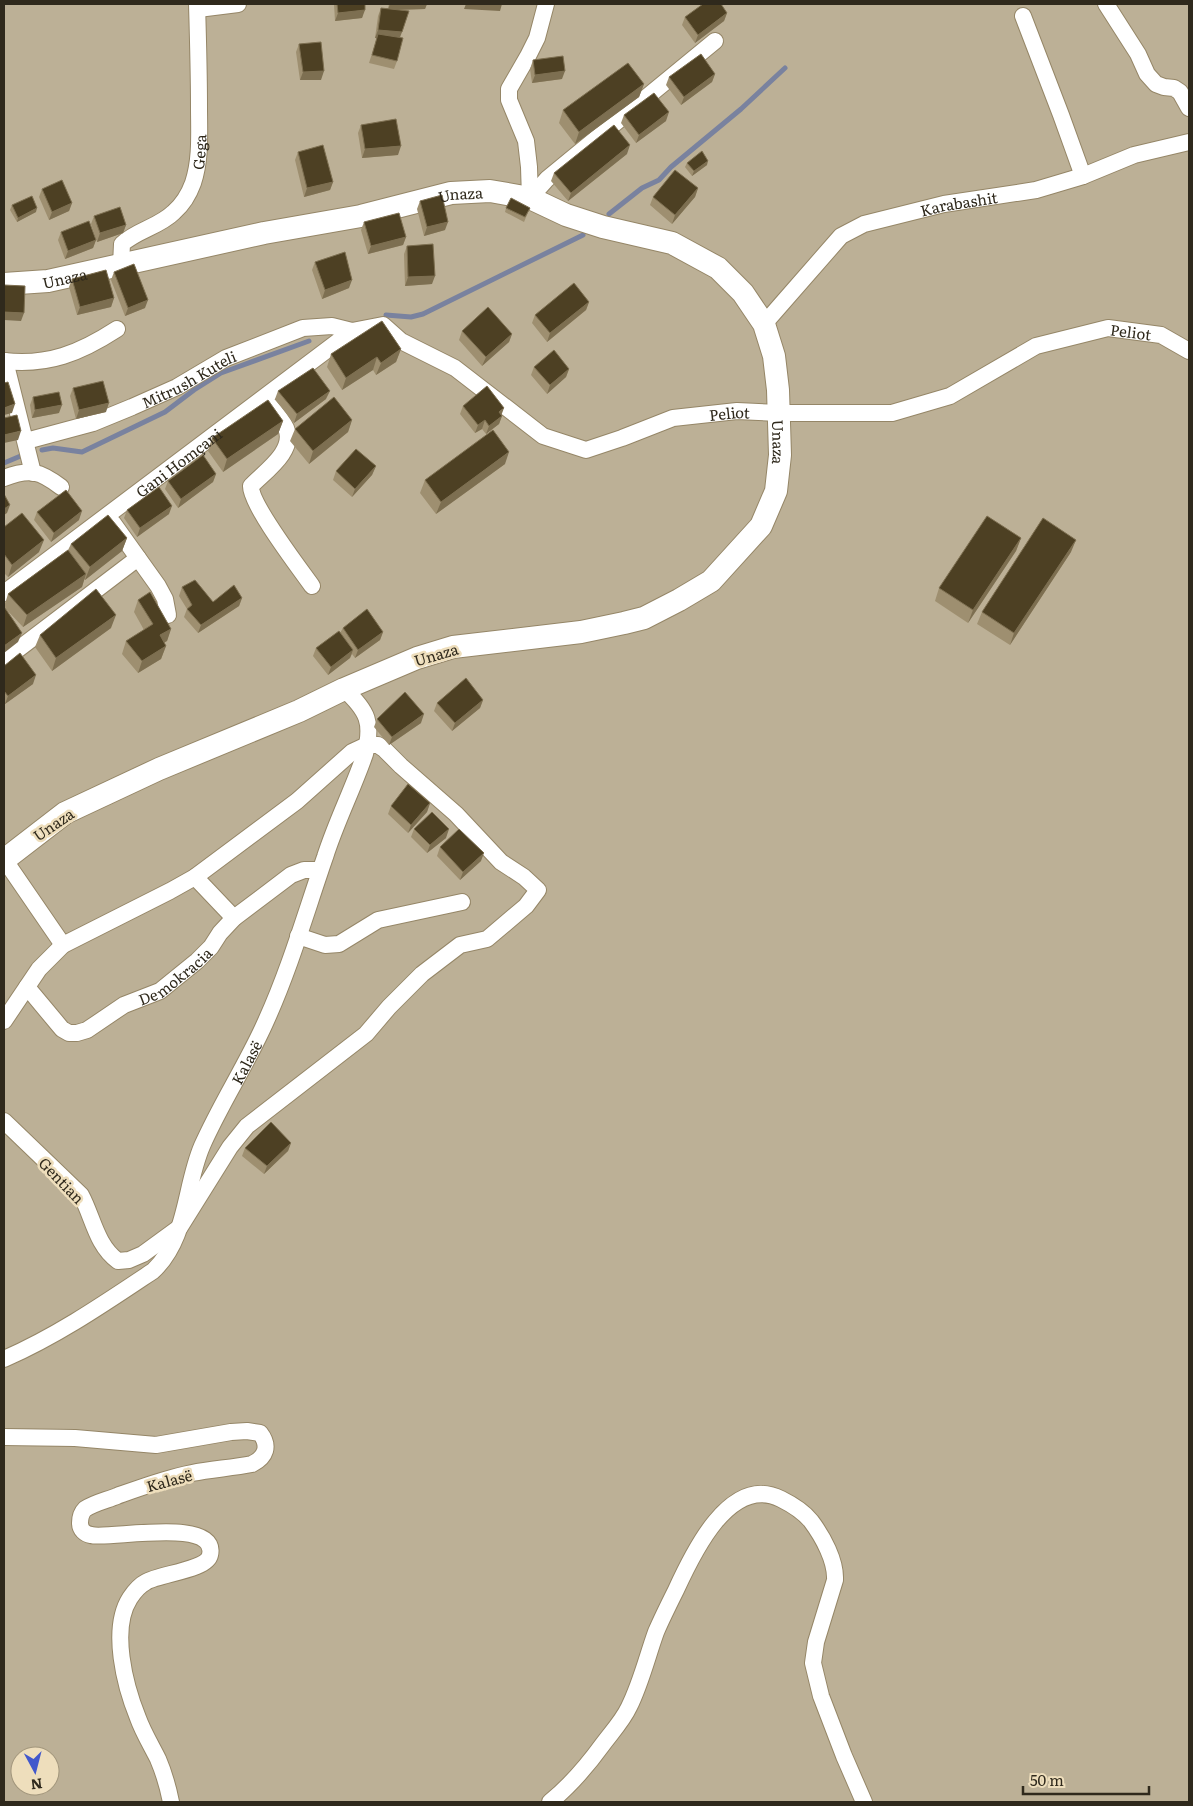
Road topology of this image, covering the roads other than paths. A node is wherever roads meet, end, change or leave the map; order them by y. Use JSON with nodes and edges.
{"nodes":[{"id":1,"x":238,"y":4,"type":"edge"},
{"id":2,"x":546,"y":4,"type":"edge"},
{"id":3,"x":1106,"y":4,"type":"edge"},
{"id":4,"x":198,"y":6,"type":"edge"},
{"id":5,"x":1023,"y":16,"type":"dead end"},
{"id":6,"x":716,"y":41,"type":"dead end"},
{"id":7,"x":1189,"y":108,"type":"edge"},
{"id":8,"x":1189,"y":142,"type":"edge"},
{"id":9,"x":1082,"y":176,"type":"junction"},
{"id":10,"x":530,"y":198,"type":"junction"},
{"id":11,"x":121,"y":265,"type":"junction"},
{"id":12,"x":4,"y":284,"type":"edge"},
{"id":13,"x":764,"y":324,"type":"junction"},
{"id":14,"x":116,"y":330,"type":"dead end"},
{"id":15,"x":352,"y":331,"type":"junction"},
{"id":16,"x":1189,"y":351,"type":"edge"},
{"id":17,"x":4,"y":361,"type":"edge"},
{"id":18,"x":264,"y":397,"type":"junction"},
{"id":19,"x":779,"y":413,"type":"junction"},
{"id":20,"x":26,"y":440,"type":"junction"},
{"id":21,"x":33,"y":472,"type":"junction"},
{"id":22,"x":4,"y":478,"type":"edge"},
{"id":23,"x":61,"y":487,"type":"dead end"},
{"id":24,"x":107,"y":515,"type":"junction"},
{"id":25,"x":138,"y":558,"type":"junction"},
{"id":26,"x":312,"y":586,"type":"dead end"},
{"id":27,"x":4,"y":593,"type":"edge"},
{"id":28,"x":168,"y":615,"type":"dead end"},
{"id":29,"x":4,"y":660,"type":"edge"},
{"id":30,"x":344,"y":689,"type":"junction"},
{"id":31,"x":367,"y":745,"type":"junction"},
{"id":32,"x":4,"y":859,"type":"edge"},
{"id":33,"x":320,"y":870,"type":"junction"},
{"id":34,"x":195,"y":876,"type":"junction"},
{"id":35,"x":462,"y":902,"type":"dead end"},
{"id":36,"x":234,"y":918,"type":"junction"},
{"id":37,"x":298,"y":936,"type":"junction"},
{"id":38,"x":63,"y":945,"type":"junction"},
{"id":39,"x":27,"y":987,"type":"junction"},
{"id":40,"x":4,"y":1021,"type":"edge"},
{"id":41,"x":4,"y":1121,"type":"edge"},
{"id":42,"x":180,"y":1227,"type":"junction"},
{"id":43,"x":4,"y":1359,"type":"edge"},
{"id":44,"x":4,"y":1437,"type":"edge"},
{"id":45,"x":170,"y":1802,"type":"edge"},
{"id":46,"x":550,"y":1802,"type":"edge"},
{"id":47,"x":864,"y":1802,"type":"edge"}],
"edges":[{"from":1,"to":4,"type":"street"},
{"from":2,"to":10,"type":"street"},
{"from":3,"to":7,"type":"street"},
{"from":4,"to":11,"type":"street","name":"Gega"},
{"from":5,"to":9,"type":"street"},
{"from":6,"to":10,"type":"street"},
{"from":8,"to":9,"type":"street","name":"Karabashit"},
{"from":9,"to":13,"type":"street","name":"Karabashit"},
{"from":10,"to":11,"type":"main road","name":"Unaza"},
{"from":10,"to":13,"type":"main road","name":"Unaza"},
{"from":11,"to":12,"type":"main road","name":"Unaza"},
{"from":13,"to":19,"type":"main road","name":"Unaza"},
{"from":14,"to":17,"type":"street"},
{"from":15,"to":18,"type":"street","name":"Gani Homçani"},
{"from":15,"to":19,"type":"street","name":"Peliot"},
{"from":15,"to":20,"type":"street","name":"Mitrush Kuteli"},
{"from":16,"to":19,"type":"street","name":"Peliot"},
{"from":17,"to":20,"type":"street"},
{"from":18,"to":24,"type":"street","name":"Gani Homçani"},
{"from":18,"to":26,"type":"street"},
{"from":19,"to":30,"type":"main road","name":"Unaza"},
{"from":20,"to":21,"type":"street"},
{"from":21,"to":22,"type":"street"},
{"from":21,"to":23,"type":"street"},
{"from":24,"to":25,"type":"street"},
{"from":24,"to":27,"type":"street","name":"Gani Homçani"},
{"from":25,"to":28,"type":"street"},
{"from":25,"to":29,"type":"street"},
{"from":30,"to":31,"type":"street","name":"Kalasë"},
{"from":30,"to":32,"type":"main road","name":"Unaza"},
{"from":31,"to":33,"type":"street","name":"Kalasë"},
{"from":31,"to":34,"type":"street"},
{"from":31,"to":42,"type":"street"},
{"from":32,"to":38,"type":"street"},
{"from":33,"to":36,"type":"street","name":"Demokracia"},
{"from":33,"to":37,"type":"street","name":"Kalasë"},
{"from":34,"to":36,"type":"street"},
{"from":34,"to":38,"type":"street"},
{"from":35,"to":37,"type":"street"},
{"from":36,"to":39,"type":"street","name":"Demokracia"},
{"from":37,"to":42,"type":"street","name":"Kalasë"},
{"from":38,"to":39,"type":"street"},
{"from":39,"to":40,"type":"street"},
{"from":41,"to":42,"type":"street","name":"Gentian"},
{"from":42,"to":43,"type":"street","name":"Kalasë"},
{"from":44,"to":45,"type":"street","name":"Kalasë"},
{"from":46,"to":47,"type":"street"}]}
